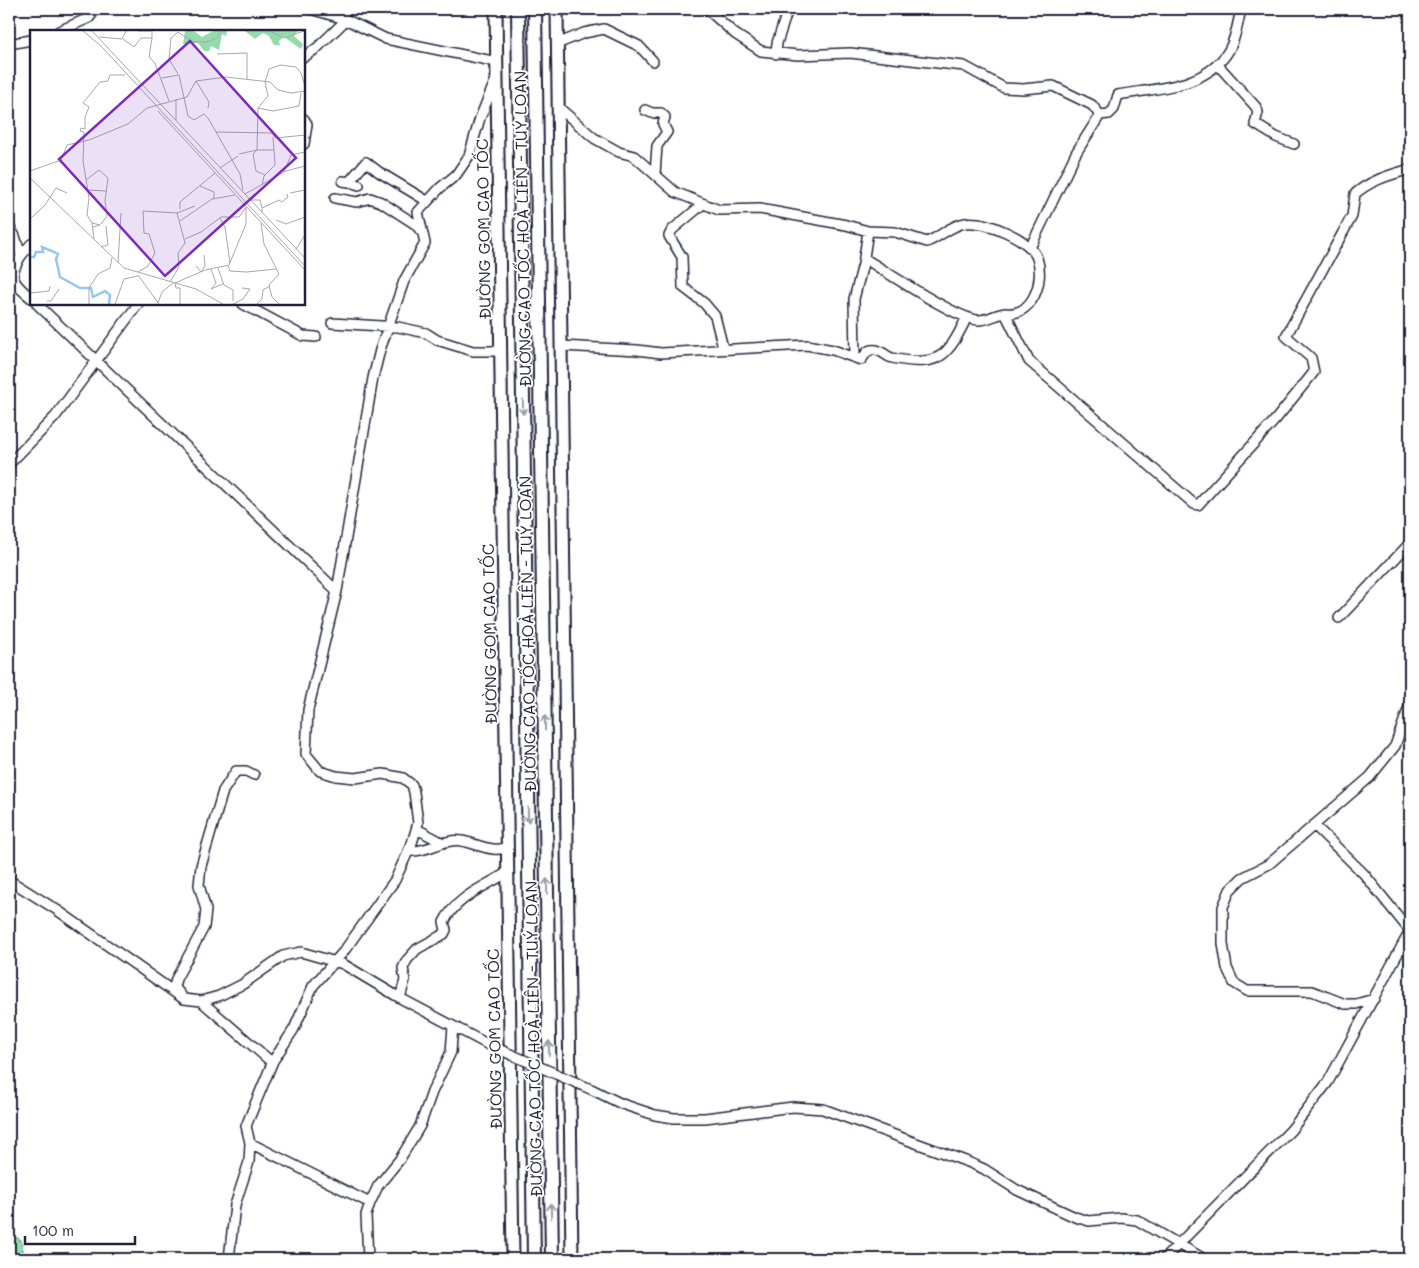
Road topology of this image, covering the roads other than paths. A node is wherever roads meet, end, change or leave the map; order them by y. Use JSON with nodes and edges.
{"nodes":[{"id":1,"x":96,"y":9,"type":"edge"},
{"id":2,"x":310,"y":9,"type":"edge"},
{"id":3,"x":346,"y":9,"type":"edge"},
{"id":4,"x":496,"y":9,"type":"edge"},
{"id":5,"x":506,"y":9,"type":"edge"},
{"id":6,"x":510,"y":9,"type":"edge"},
{"id":7,"x":518,"y":9,"type":"edge"},
{"id":8,"x":538,"y":9,"type":"edge"},
{"id":9,"x":557,"y":9,"type":"edge"},
{"id":10,"x":707,"y":9,"type":"edge"},
{"id":11,"x":788,"y":9,"type":"edge"},
{"id":12,"x":1241,"y":9,"type":"edge"},
{"id":13,"x":343,"y":18,"type":"junction"},
{"id":14,"x":61,"y":30,"type":"edge"},
{"id":15,"x":30,"y":40,"type":"edge"},
{"id":16,"x":9,"y":44,"type":"edge"},
{"id":17,"x":557,"y":44,"type":"junction"},
{"id":18,"x":776,"y":54,"type":"junction"},
{"id":19,"x":305,"y":56,"type":"edge"},
{"id":20,"x":653,"y":61,"type":"dead end"},
{"id":21,"x":497,"y":62,"type":"junction"},
{"id":22,"x":1218,"y":65,"type":"junction"},
{"id":23,"x":497,"y":76,"type":"junction"},
{"id":24,"x":558,"y":107,"type":"junction"},
{"id":25,"x":646,"y":110,"type":"dead end"},
{"id":26,"x":1100,"y":115,"type":"junction"},
{"id":27,"x":305,"y":121,"type":"edge"},
{"id":28,"x":305,"y":137,"type":"edge"},
{"id":29,"x":1294,"y":144,"type":"dead end"},
{"id":30,"x":1410,"y":169,"type":"edge"},
{"id":31,"x":654,"y":174,"type":"junction"},
{"id":32,"x":350,"y":183,"type":"dead end"},
{"id":33,"x":335,"y":198,"type":"dead end"},
{"id":34,"x":427,"y":201,"type":"junction"},
{"id":35,"x":703,"y":204,"type":"junction"},
{"id":36,"x":9,"y":226,"type":"edge"},
{"id":37,"x":868,"y":231,"type":"junction"},
{"id":38,"x":424,"y":234,"type":"junction"},
{"id":39,"x":30,"y":245,"type":"edge"},
{"id":40,"x":1030,"y":248,"type":"junction"},
{"id":41,"x":21,"y":256,"type":"junction"},
{"id":42,"x":864,"y":258,"type":"junction"},
{"id":43,"x":30,"y":297,"type":"edge"},
{"id":44,"x":38,"y":305,"type":"edge"},
{"id":45,"x":137,"y":305,"type":"edge"},
{"id":46,"x":245,"y":305,"type":"edge"},
{"id":47,"x":1005,"y":313,"type":"junction"},
{"id":48,"x":967,"y":317,"type":"junction"},
{"id":49,"x":332,"y":323,"type":"dead end"},
{"id":50,"x":389,"y":327,"type":"junction"},
{"id":51,"x":316,"y":337,"type":"dead end"},
{"id":52,"x":561,"y":346,"type":"junction"},
{"id":53,"x":723,"y":348,"type":"junction"},
{"id":54,"x":502,"y":351,"type":"junction"},
{"id":55,"x":855,"y":356,"type":"junction"},
{"id":56,"x":97,"y":362,"type":"junction"},
{"id":57,"x":9,"y":464,"type":"edge"},
{"id":58,"x":1410,"y":543,"type":"edge"},
{"id":59,"x":336,"y":591,"type":"junction"},
{"id":60,"x":1339,"y":618,"type":"dead end"},
{"id":61,"x":1410,"y":704,"type":"edge"},
{"id":62,"x":1407,"y":725,"type":"edge"},
{"id":63,"x":254,"y":775,"type":"dead end"},
{"id":64,"x":1314,"y":825,"type":"junction"},
{"id":65,"x":417,"y":829,"type":"junction"},
{"id":66,"x":443,"y":843,"type":"junction"},
{"id":67,"x":508,"y":846,"type":"junction"},
{"id":68,"x":408,"y":850,"type":"junction"},
{"id":69,"x":508,"y":872,"type":"junction"},
{"id":70,"x":9,"y":880,"type":"edge"},
{"id":71,"x":1410,"y":931,"type":"edge"},
{"id":72,"x":336,"y":960,"type":"junction"},
{"id":73,"x":400,"y":998,"type":"junction"},
{"id":74,"x":184,"y":999,"type":"junction"},
{"id":75,"x":1374,"y":999,"type":"junction"},
{"id":76,"x":201,"y":1001,"type":"junction"},
{"id":77,"x":453,"y":1026,"type":"junction"},
{"id":78,"x":273,"y":1061,"type":"junction"},
{"id":79,"x":250,"y":1143,"type":"junction"},
{"id":80,"x":370,"y":1202,"type":"junction"},
{"id":81,"x":1178,"y":1244,"type":"junction"},
{"id":82,"x":229,"y":1259,"type":"edge"},
{"id":83,"x":368,"y":1259,"type":"edge"},
{"id":84,"x":513,"y":1259,"type":"edge"},
{"id":85,"x":534,"y":1259,"type":"edge"},
{"id":86,"x":552,"y":1259,"type":"edge"},
{"id":87,"x":572,"y":1259,"type":"edge"},
{"id":88,"x":1164,"y":1259,"type":"edge"},
{"id":89,"x":1204,"y":1259,"type":"edge"}],
"edges":[{"from":1,"to":14,"type":"street"},
{"from":2,"to":13,"type":"street"},
{"from":3,"to":13,"type":"street"},
{"from":4,"to":21,"type":"main road","name":"ĐƯỜNG GOM CAO TỐC"},
{"from":5,"to":6,"type":"street"},
{"from":7,"to":85,"type":"highway","name":"ĐƯỜNG CAO TỐC HOÀ LIÊN - TUÝ LOAN","one_way":true},
{"from":86,"to":8,"type":"highway","name":"ĐƯỜNG CAO TỐC HOÀ LIÊN - TUÝ LOAN","one_way":true},
{"from":9,"to":17,"type":"main road"},
{"from":10,"to":18,"type":"street"},
{"from":11,"to":18,"type":"street"},
{"from":12,"to":22,"type":"street"},
{"from":13,"to":19,"type":"street"},
{"from":13,"to":21,"type":"street"},
{"from":15,"to":16,"type":"street"},
{"from":17,"to":20,"type":"street"},
{"from":17,"to":24,"type":"main road"},
{"from":18,"to":26,"type":"street"},
{"from":21,"to":23,"type":"main road","name":"ĐƯỜNG GOM CAO TỐC"},
{"from":22,"to":26,"type":"street"},
{"from":22,"to":29,"type":"street"},
{"from":23,"to":34,"type":"street"},
{"from":23,"to":54,"type":"main road","name":"ĐƯỜNG GOM CAO TỐC"},
{"from":24,"to":31,"type":"street"},
{"from":24,"to":52,"type":"main road"},
{"from":25,"to":31,"type":"street"},
{"from":26,"to":40,"type":"street"},
{"from":27,"to":28,"type":"street"},
{"from":30,"to":47,"type":"street"},
{"from":31,"to":35,"type":"street"},
{"from":32,"to":34,"type":"street"},
{"from":33,"to":38,"type":"street"},
{"from":34,"to":38,"type":"street"},
{"from":35,"to":37,"type":"street"},
{"from":35,"to":53,"type":"street"},
{"from":36,"to":41,"type":"street"},
{"from":37,"to":40,"type":"street"},
{"from":37,"to":42,"type":"street"},
{"from":38,"to":50,"type":"street"},
{"from":39,"to":41,"type":"street"},
{"from":40,"to":47,"type":"street"},
{"from":41,"to":43,"type":"street"},
{"from":42,"to":48,"type":"street"},
{"from":42,"to":55,"type":"street"},
{"from":44,"to":56,"type":"street"},
{"from":45,"to":56,"type":"street"},
{"from":46,"to":51,"type":"street"},
{"from":47,"to":48,"type":"street"},
{"from":48,"to":55,"type":"street"},
{"from":49,"to":50,"type":"street"},
{"from":50,"to":54,"type":"street"},
{"from":50,"to":59,"type":"street"},
{"from":52,"to":53,"type":"street"},
{"from":52,"to":87,"type":"main road"},
{"from":53,"to":55,"type":"street"},
{"from":54,"to":67,"type":"main road","name":"ĐƯỜNG GOM CAO TỐC"},
{"from":56,"to":57,"type":"street"},
{"from":56,"to":59,"type":"street"},
{"from":58,"to":60,"type":"street"},
{"from":59,"to":65,"type":"street"},
{"from":61,"to":62,"type":"street"},
{"from":62,"to":64,"type":"street"},
{"from":63,"to":74,"type":"street"},
{"from":64,"to":71,"type":"street"},
{"from":64,"to":75,"type":"street"},
{"from":65,"to":66,"type":"street"},
{"from":65,"to":68,"type":"street"},
{"from":66,"to":67,"type":"street"},
{"from":66,"to":68,"type":"street"},
{"from":67,"to":69,"type":"main road","name":"ĐƯỜNG GOM CAO TỐC"},
{"from":68,"to":72,"type":"street"},
{"from":69,"to":73,"type":"street"},
{"from":69,"to":84,"type":"main road","name":"ĐƯỜNG GOM CAO TỐC"},
{"from":70,"to":74,"type":"street"},
{"from":71,"to":75,"type":"street"},
{"from":72,"to":73,"type":"street"},
{"from":72,"to":76,"type":"street"},
{"from":72,"to":78,"type":"street"},
{"from":73,"to":77,"type":"street"},
{"from":74,"to":76,"type":"street"},
{"from":75,"to":81,"type":"street"},
{"from":76,"to":78,"type":"street"},
{"from":77,"to":80,"type":"street"},
{"from":77,"to":81,"type":"street","bridge":true},
{"from":78,"to":79,"type":"street"},
{"from":79,"to":80,"type":"street"},
{"from":79,"to":82,"type":"street"},
{"from":80,"to":83,"type":"street"},
{"from":81,"to":88,"type":"street"},
{"from":81,"to":89,"type":"street"}]}
